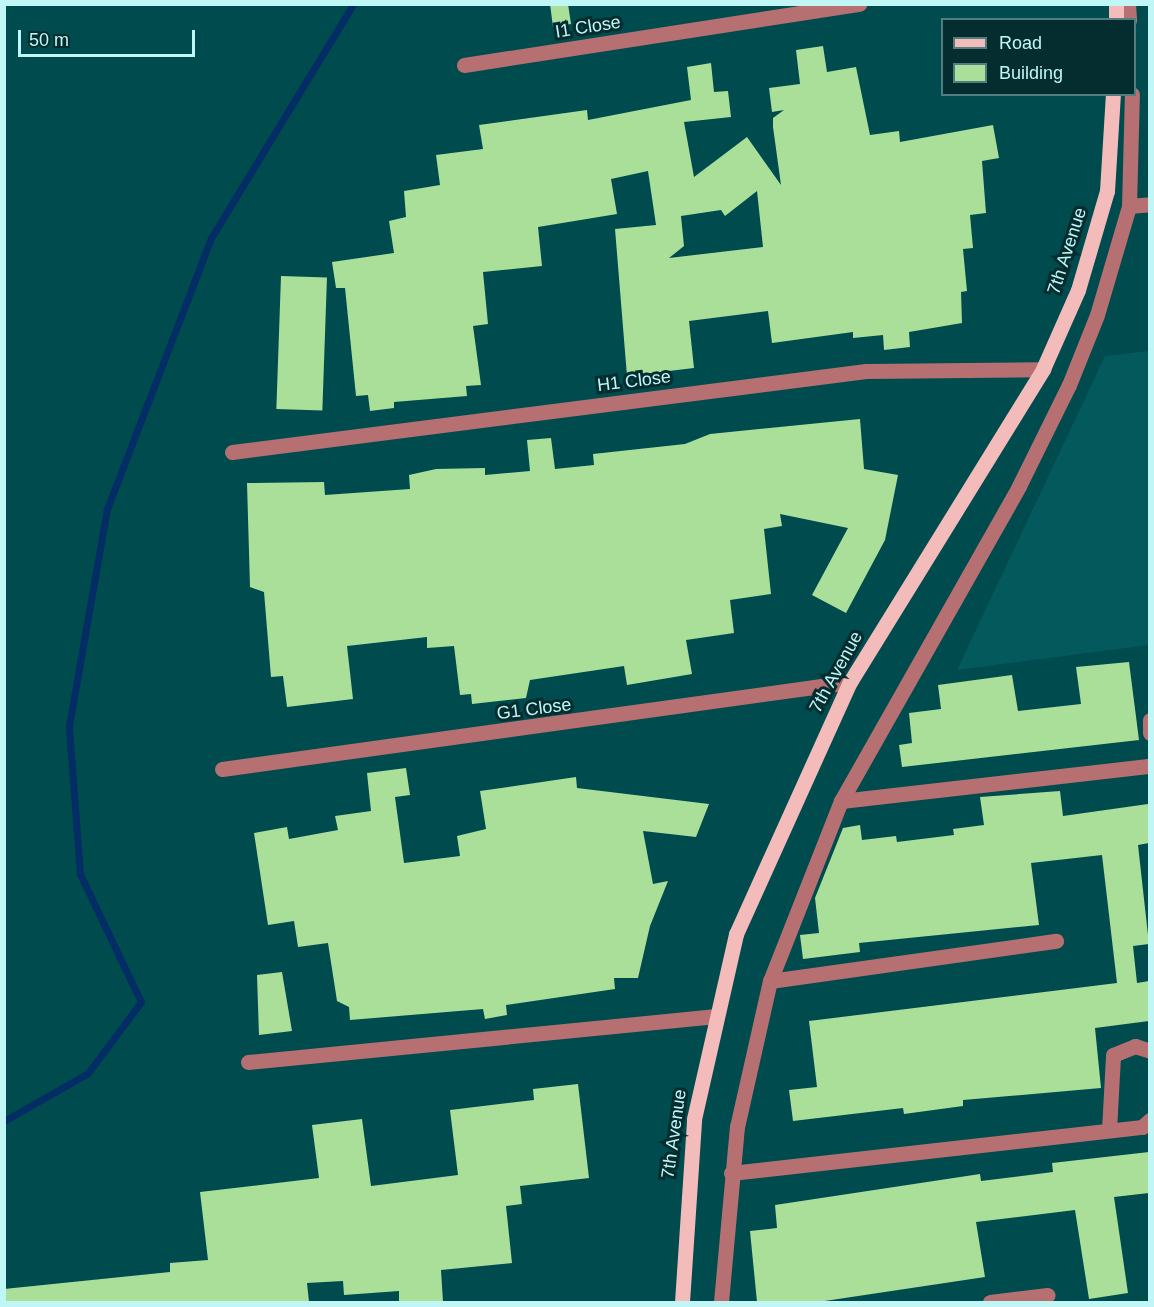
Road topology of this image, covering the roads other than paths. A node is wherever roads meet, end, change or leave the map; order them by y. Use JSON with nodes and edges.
{"nodes":[{"id":1,"x":859,"y":4,"type":"edge"},
{"id":2,"x":464,"y":66,"type":"dead end"},
{"id":3,"x":1113,"y":96,"type":"edge"},
{"id":4,"x":1132,"y":96,"type":"edge"},
{"id":5,"x":1149,"y":204,"type":"edge"},
{"id":6,"x":1129,"y":206,"type":"junction"},
{"id":7,"x":1043,"y":369,"type":"junction"},
{"id":8,"x":232,"y":452,"type":"dead end"},
{"id":9,"x":850,"y":682,"type":"junction"},
{"id":10,"x":1149,"y":720,"type":"edge"},
{"id":11,"x":1149,"y":733,"type":"edge"},
{"id":12,"x":1149,"y":766,"type":"edge"},
{"id":13,"x":222,"y":769,"type":"dead end"},
{"id":14,"x":841,"y":801,"type":"junction"},
{"id":15,"x":1056,"y":942,"type":"dead end"},
{"id":16,"x":770,"y":981,"type":"junction"},
{"id":17,"x":714,"y":1016,"type":"junction"},
{"id":18,"x":1149,"y":1051,"type":"edge"},
{"id":19,"x":248,"y":1062,"type":"dead end"},
{"id":20,"x":1149,"y":1120,"type":"edge"},
{"id":21,"x":1109,"y":1130,"type":"junction"},
{"id":22,"x":731,"y":1173,"type":"junction"},
{"id":23,"x":1048,"y":1295,"type":"dead end"},
{"id":24,"x":682,"y":1302,"type":"edge"},
{"id":25,"x":721,"y":1302,"type":"edge"},
{"id":26,"x":990,"y":1302,"type":"edge"}],
"edges":[{"from":1,"to":2,"type":"street","name":"I1 Close"},
{"from":3,"to":7,"type":"main road","name":"7th Avenue"},
{"from":4,"to":6,"type":"street"},
{"from":5,"to":6,"type":"street"},
{"from":6,"to":14,"type":"street"},
{"from":7,"to":8,"type":"street","name":"H1 Close"},
{"from":7,"to":9,"type":"main road","name":"7th Avenue"},
{"from":9,"to":13,"type":"street","name":"G1 Close"},
{"from":9,"to":17,"type":"main road","name":"7th Avenue"},
{"from":10,"to":11,"type":"street"},
{"from":12,"to":14,"type":"street"},
{"from":14,"to":16,"type":"street"},
{"from":15,"to":16,"type":"street"},
{"from":16,"to":22,"type":"street"},
{"from":17,"to":19,"type":"street"},
{"from":17,"to":24,"type":"main road","name":"7th Avenue"},
{"from":18,"to":21,"type":"street"},
{"from":20,"to":21,"type":"street"},
{"from":21,"to":22,"type":"street"},
{"from":22,"to":25,"type":"street"},
{"from":23,"to":26,"type":"street"}]}
